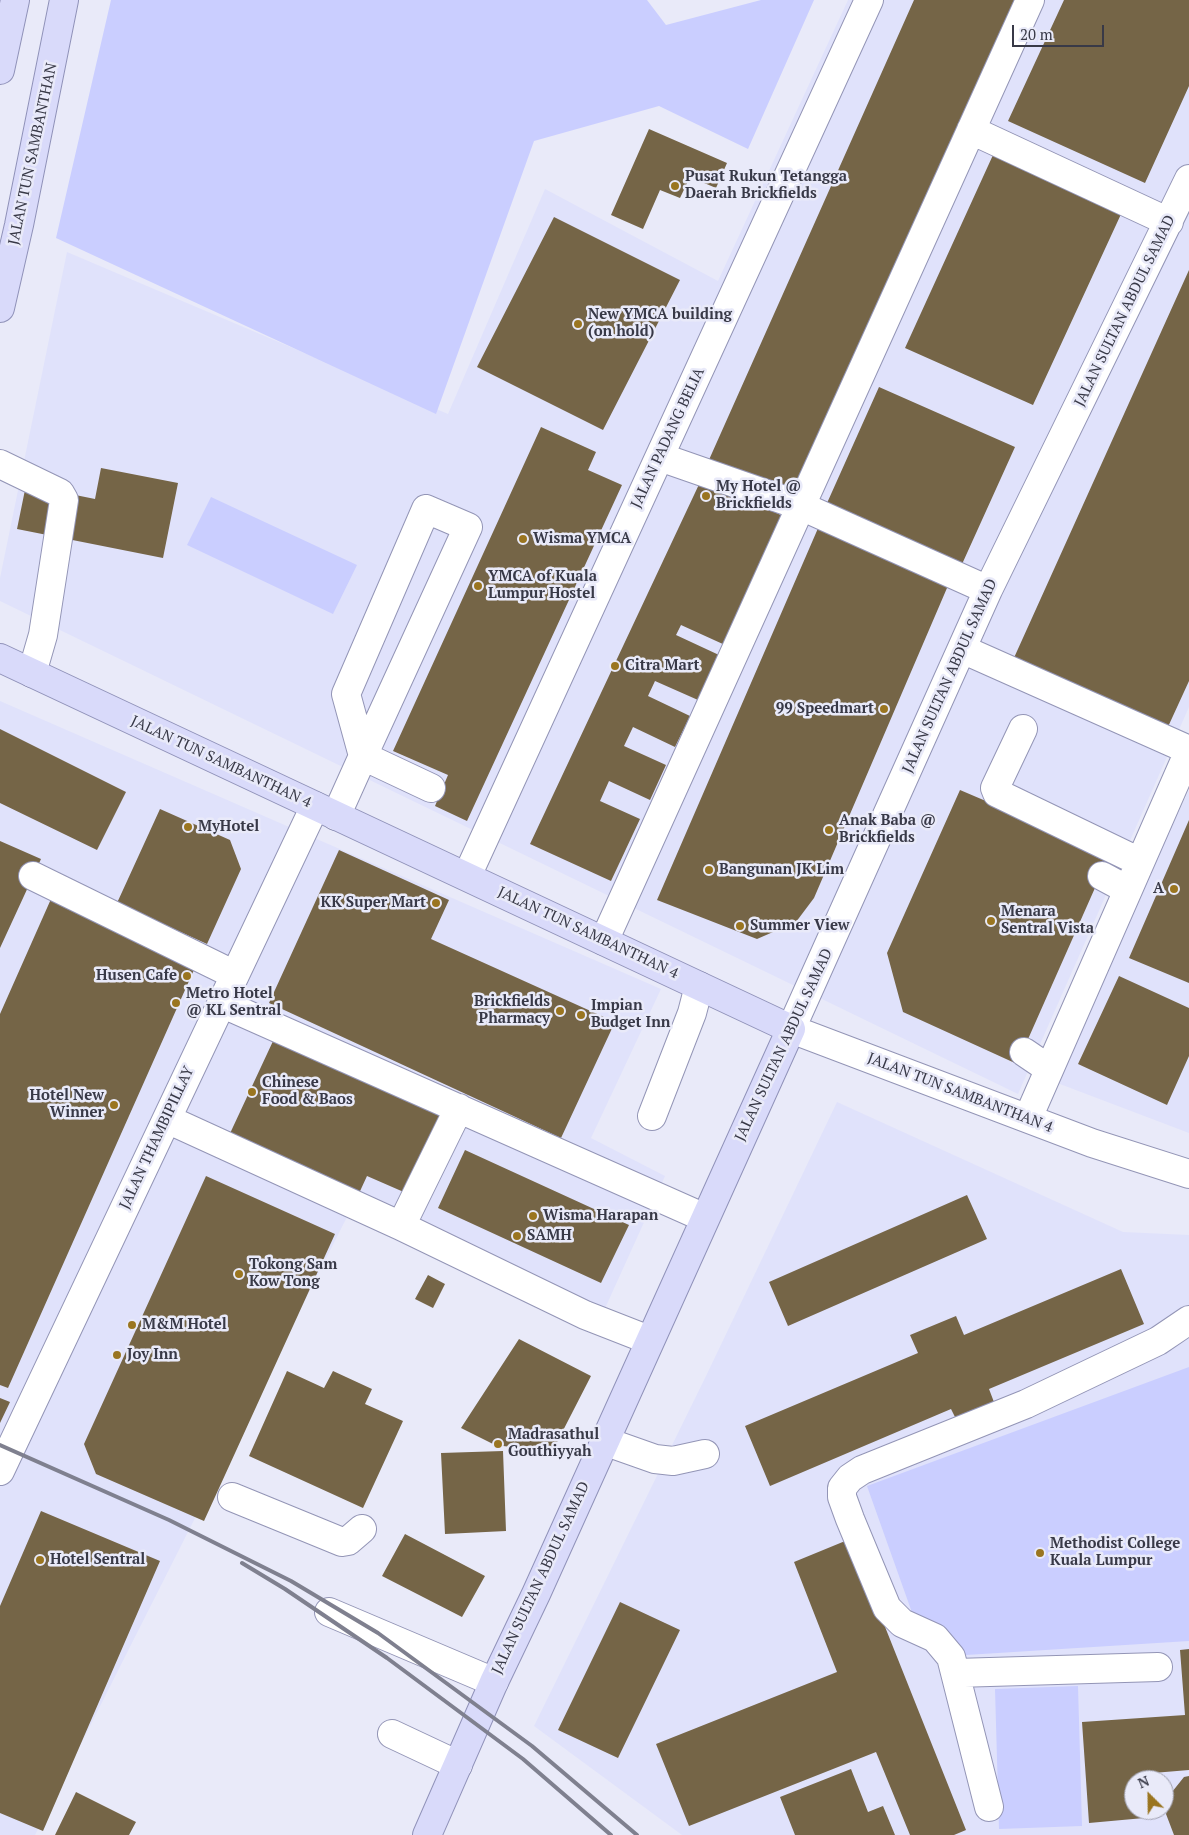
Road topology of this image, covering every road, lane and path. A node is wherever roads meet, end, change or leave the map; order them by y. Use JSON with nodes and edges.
{"nodes":[{"id":1,"x":64,"y":0,"type":"edge"},
{"id":2,"x":869,"y":0,"type":"edge"},
{"id":3,"x":1030,"y":0,"type":"edge"},
{"id":4,"x":9,"y":2,"type":"edge"},
{"id":5,"x":0,"y":70,"type":"edge"},
{"id":6,"x":971,"y":130,"type":"junction"},
{"id":7,"x":1189,"y":179,"type":"edge"},
{"id":8,"x":1177,"y":218,"type":"edge"},
{"id":9,"x":0,"y":308,"type":"edge"},
{"id":10,"x":660,"y":456,"type":"junction"},
{"id":11,"x":0,"y":464,"type":"edge"},
{"id":12,"x":801,"y":506,"type":"junction"},
{"id":13,"x":988,"y":590,"type":"junction"},
{"id":14,"x":962,"y":649,"type":"junction"},
{"id":15,"x":0,"y":658,"type":"edge"},
{"id":16,"x":32,"y":673,"type":"junction"},
{"id":17,"x":350,"y":684,"type":"junction"},
{"id":18,"x":385,"y":708,"type":"junction"},
{"id":19,"x":1023,"y":730,"type":"dead end"},
{"id":20,"x":1189,"y":751,"type":"edge"},
{"id":21,"x":363,"y":756,"type":"junction"},
{"id":22,"x":431,"y":788,"type":"dead end"},
{"id":23,"x":326,"y":811,"type":"junction"},
{"id":24,"x":1140,"y":862,"type":"junction"},
{"id":25,"x":33,"y":876,"type":"dead end"},
{"id":26,"x":467,"y":876,"type":"junction"},
{"id":27,"x":1102,"y":876,"type":"dead end"},
{"id":28,"x":1128,"y":890,"type":"junction"},
{"id":29,"x":604,"y":941,"type":"junction"},
{"id":30,"x":235,"y":975,"type":"junction"},
{"id":31,"x":699,"y":986,"type":"junction"},
{"id":32,"x":221,"y":1003,"type":"junction"},
{"id":33,"x":790,"y":1029,"type":"junction"},
{"id":34,"x":1026,"y":1048,"type":"dead end"},
{"id":35,"x":1051,"y":1064,"type":"junction"},
{"id":36,"x":459,"y":1108,"type":"junction"},
{"id":37,"x":652,"y":1116,"type":"dead end"},
{"id":38,"x":1028,"y":1118,"type":"junction"},
{"id":39,"x":167,"y":1119,"type":"junction"},
{"id":40,"x":1189,"y":1174,"type":"edge"},
{"id":41,"x":705,"y":1218,"type":"junction"},
{"id":42,"x":401,"y":1226,"type":"junction"},
{"id":43,"x":1189,"y":1320,"type":"edge"},
{"id":44,"x":649,"y":1340,"type":"junction"},
{"id":45,"x":604,"y":1441,"type":"junction"},
{"id":46,"x":705,"y":1454,"type":"dead end"},
{"id":47,"x":0,"y":1471,"type":"edge"},
{"id":48,"x":232,"y":1497,"type":"dead end"},
{"id":49,"x":362,"y":1529,"type":"dead end"},
{"id":50,"x":329,"y":1612,"type":"dead end"},
{"id":51,"x":1158,"y":1667,"type":"dead end"},
{"id":52,"x":956,"y":1673,"type":"junction"},
{"id":53,"x":494,"y":1682,"type":"junction"},
{"id":54,"x":392,"y":1734,"type":"dead end"},
{"id":55,"x":458,"y":1765,"type":"junction"},
{"id":56,"x":989,"y":1807,"type":"dead end"},
{"id":57,"x":427,"y":1835,"type":"edge"}],
"edges":[{"from":1,"to":9,"type":"main road","name":"JALAN TUN SAMBANTHAN"},
{"from":2,"to":10,"type":"street","name":"JALAN PADANG BELIA"},
{"from":3,"to":6,"type":"street"},
{"from":4,"to":5,"type":"main road"},
{"from":6,"to":8,"type":"street"},
{"from":6,"to":12,"type":"street"},
{"from":7,"to":8,"type":"street","name":"JALAN SULTAN ABDUL SAMAD"},
{"from":8,"to":13,"type":"street","name":"JALAN SULTAN ABDUL SAMAD"},
{"from":10,"to":12,"type":"street"},
{"from":10,"to":26,"type":"street","name":"JALAN PADANG BELIA"},
{"from":11,"to":16,"type":"street"},
{"from":12,"to":13,"type":"street"},
{"from":12,"to":29,"type":"street"},
{"from":13,"to":14,"type":"street","name":"JALAN SULTAN ABDUL SAMAD"},
{"from":14,"to":20,"type":"street"},
{"from":14,"to":33,"type":"street","name":"JALAN SULTAN ABDUL SAMAD"},
{"from":15,"to":16,"type":"main road","name":"JALAN TUN SAMBANTHAN 4"},
{"from":16,"to":23,"type":"main road","name":"JALAN TUN SAMBANTHAN 4"},
{"from":17,"to":18,"type":"street"},
{"from":17,"to":18,"type":"street","name":"JALAN THAMBIPILLAY"},
{"from":17,"to":21,"type":"street"},
{"from":18,"to":21,"type":"street","name":"JALAN THAMBIPILLAY"},
{"from":19,"to":24,"type":"street"},
{"from":20,"to":24,"type":"street"},
{"from":21,"to":22,"type":"street"},
{"from":21,"to":23,"type":"street","name":"JALAN THAMBIPILLAY"},
{"from":23,"to":26,"type":"main road","name":"JALAN TUN SAMBANTHAN 4"},
{"from":23,"to":30,"type":"street","name":"JALAN THAMBIPILLAY"},
{"from":24,"to":28,"type":"street"},
{"from":25,"to":30,"type":"street"},
{"from":26,"to":29,"type":"main road","name":"JALAN TUN SAMBANTHAN 4"},
{"from":27,"to":28,"type":"street"},
{"from":28,"to":35,"type":"street"},
{"from":29,"to":31,"type":"main road","name":"JALAN TUN SAMBANTHAN 4"},
{"from":30,"to":32,"type":"street","name":"JALAN THAMBIPILLAY"},
{"from":31,"to":33,"type":"main road","name":"JALAN TUN SAMBANTHAN 4"},
{"from":31,"to":37,"type":"street"},
{"from":32,"to":36,"type":"street"},
{"from":32,"to":39,"type":"street","name":"JALAN THAMBIPILLAY"},
{"from":33,"to":38,"type":"street","name":"JALAN TUN SAMBANTHAN 4"},
{"from":33,"to":41,"type":"main road","name":"JALAN SULTAN ABDUL SAMAD"},
{"from":34,"to":35,"type":"street"},
{"from":35,"to":38,"type":"street"},
{"from":36,"to":41,"type":"street"},
{"from":36,"to":42,"type":"street"},
{"from":38,"to":40,"type":"street","name":"JALAN TUN SAMBANTHAN 4"},
{"from":39,"to":42,"type":"street"},
{"from":39,"to":47,"type":"street","name":"JALAN THAMBIPILLAY"},
{"from":41,"to":44,"type":"main road","name":"JALAN SULTAN ABDUL SAMAD"},
{"from":42,"to":44,"type":"street"},
{"from":43,"to":52,"type":"street"},
{"from":44,"to":45,"type":"main road","name":"JALAN SULTAN ABDUL SAMAD"},
{"from":45,"to":46,"type":"street"},
{"from":45,"to":53,"type":"main road","name":"JALAN SULTAN ABDUL SAMAD"},
{"from":48,"to":49,"type":"street"},
{"from":50,"to":53,"type":"street"},
{"from":51,"to":52,"type":"street"},
{"from":52,"to":56,"type":"street"},
{"from":53,"to":55,"type":"main road","name":"JALAN SULTAN ABDUL SAMAD"},
{"from":54,"to":55,"type":"street"},
{"from":55,"to":57,"type":"main road","name":"JALAN SULTAN ABDUL SAMAD"}]}
